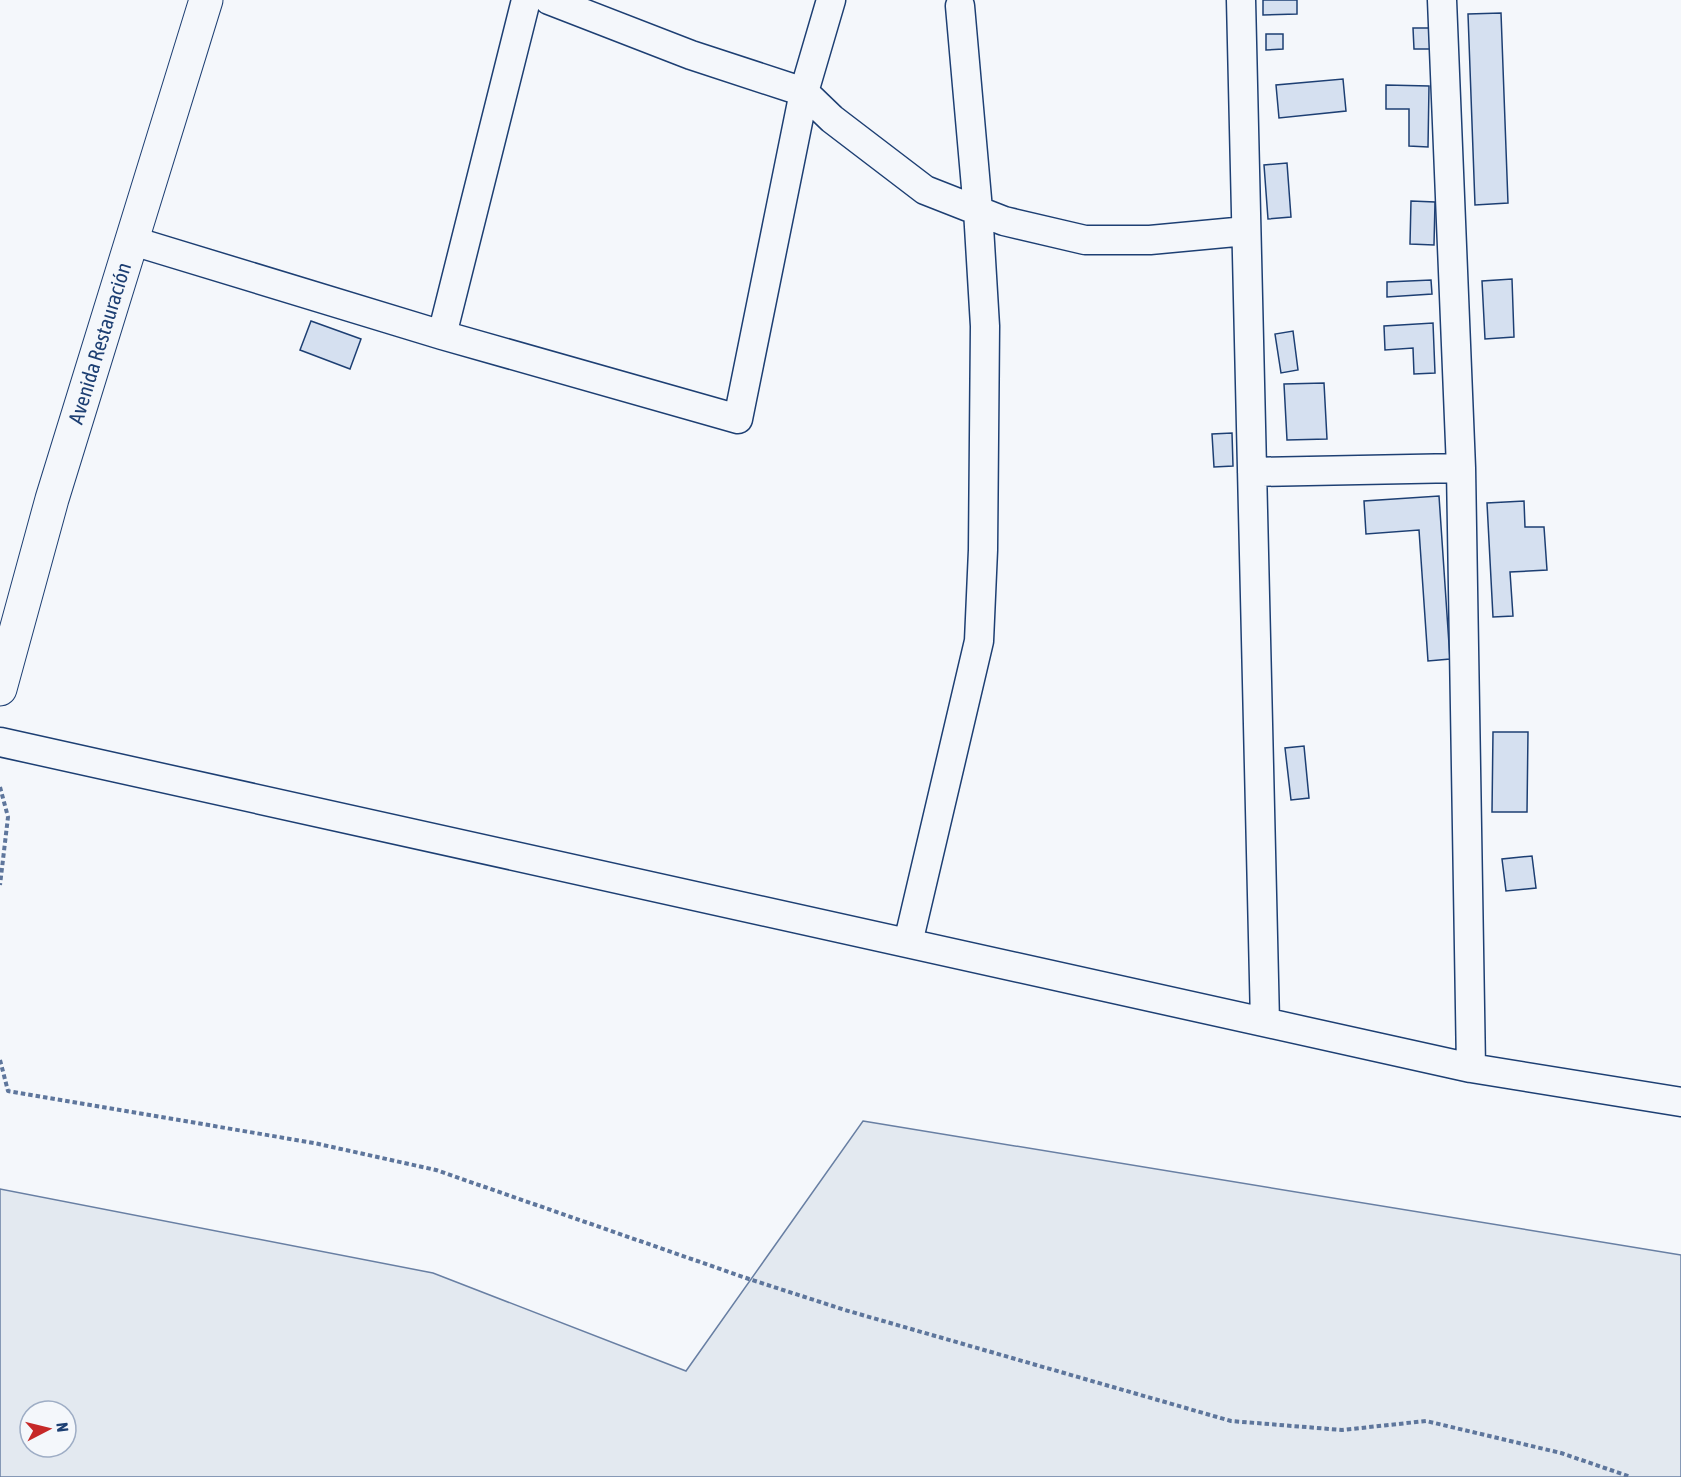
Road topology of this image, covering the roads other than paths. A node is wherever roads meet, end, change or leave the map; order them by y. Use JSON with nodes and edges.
{"nodes":[{"id":1,"x":206,"y":0,"type":"edge"},
{"id":2,"x":526,"y":0,"type":"edge"},
{"id":3,"x":549,"y":0,"type":"edge"},
{"id":4,"x":831,"y":0,"type":"edge"},
{"id":5,"x":1241,"y":0,"type":"edge"},
{"id":6,"x":1442,"y":0,"type":"edge"},
{"id":7,"x":960,"y":6,"type":"dead end"},
{"id":8,"x":804,"y":92,"type":"junction"},
{"id":9,"x":978,"y":210,"type":"junction"},
{"id":10,"x":1246,"y":231,"type":"junction"},
{"id":11,"x":133,"y":241,"type":"junction"},
{"id":12,"x":442,"y":335,"type":"junction"},
{"id":13,"x":1461,"y":468,"type":"junction"},
{"id":14,"x":1252,"y":472,"type":"junction"},
{"id":15,"x":0,"y":690,"type":"edge"},
{"id":16,"x":0,"y":741,"type":"edge"},
{"id":17,"x":908,"y":943,"type":"junction"},
{"id":18,"x":1265,"y":1022,"type":"junction"},
{"id":19,"x":1471,"y":1068,"type":"junction"},
{"id":20,"x":1681,"y":1102,"type":"edge"}],
"edges":[{"from":1,"to":11,"type":"street","name":"Avenida Restauración"},
{"from":2,"to":12,"type":"street"},
{"from":3,"to":8,"type":"street"},
{"from":4,"to":8,"type":"street"},
{"from":5,"to":10,"type":"street"},
{"from":6,"to":13,"type":"street"},
{"from":7,"to":9,"type":"street"},
{"from":8,"to":9,"type":"street"},
{"from":8,"to":12,"type":"street"},
{"from":9,"to":10,"type":"street"},
{"from":9,"to":17,"type":"street"},
{"from":10,"to":14,"type":"street"},
{"from":11,"to":12,"type":"street"},
{"from":11,"to":15,"type":"street","name":"Avenida Restauración"},
{"from":13,"to":14,"type":"street"},
{"from":13,"to":19,"type":"street"},
{"from":14,"to":18,"type":"street"},
{"from":16,"to":17,"type":"street"},
{"from":17,"to":18,"type":"street"},
{"from":18,"to":19,"type":"street"},
{"from":19,"to":20,"type":"street"}]}
